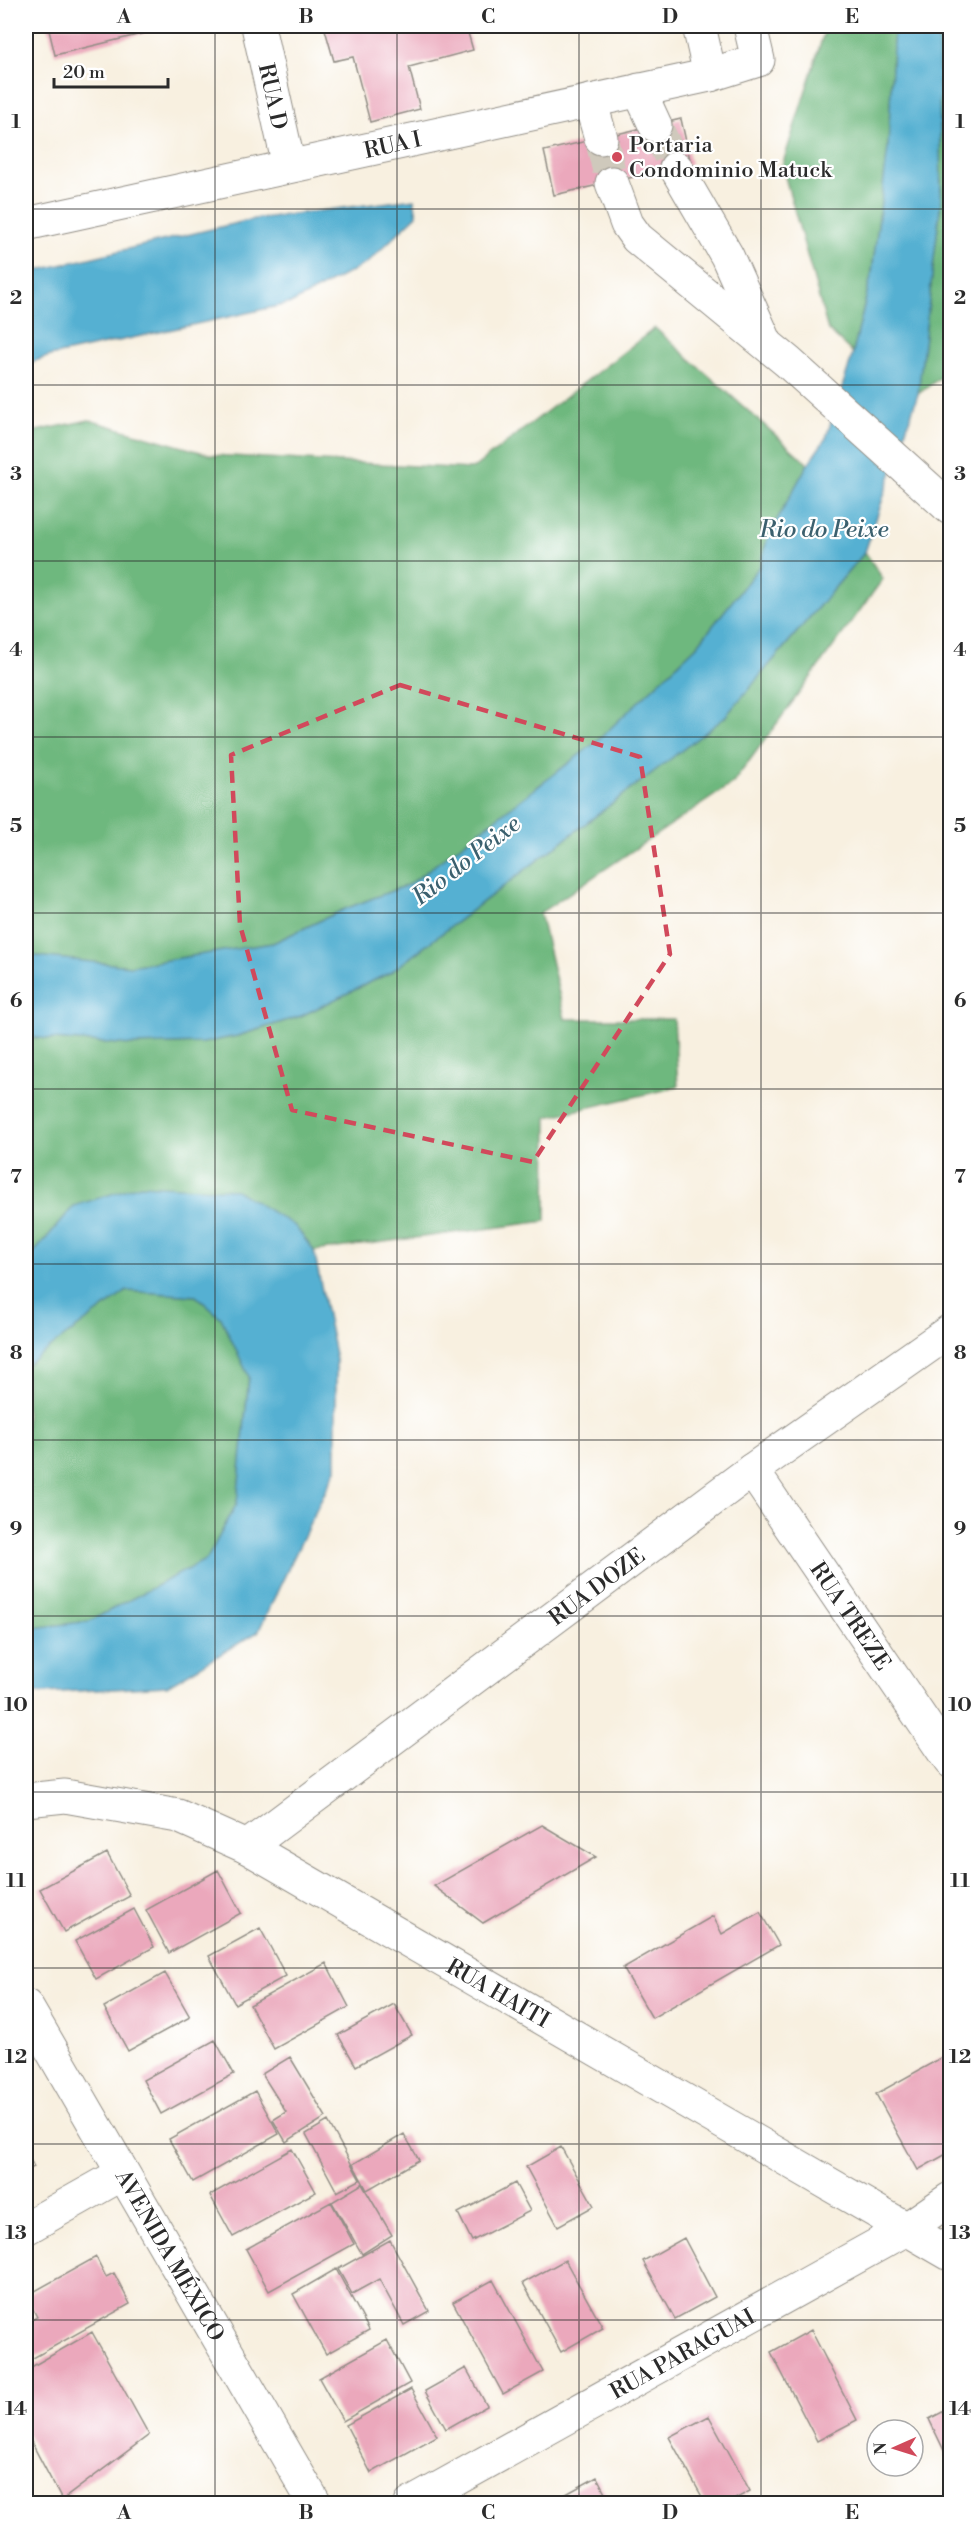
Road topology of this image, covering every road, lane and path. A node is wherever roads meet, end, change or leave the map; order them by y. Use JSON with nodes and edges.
{"nodes":[{"id":1,"x":258,"y":26,"type":"edge"},
{"id":2,"x":699,"y":26,"type":"edge"},
{"id":3,"x":750,"y":26,"type":"edge"},
{"id":4,"x":710,"y":75,"type":"junction"},
{"id":5,"x":639,"y":90,"type":"junction"},
{"id":6,"x":590,"y":100,"type":"junction"},
{"id":7,"x":655,"y":125,"type":"tunnel mouth"},
{"id":8,"x":601,"y":138,"type":"tunnel mouth"},
{"id":9,"x":289,"y":166,"type":"junction"},
{"id":10,"x":676,"y":168,"type":"tunnel mouth"},
{"id":11,"x":612,"y":183,"type":"tunnel mouth"},
{"id":12,"x":26,"y":224,"type":"edge"},
{"id":13,"x":777,"y":354,"type":"junction"},
{"id":14,"x":942,"y":500,"type":"edge"},
{"id":15,"x":951,"y":1331,"type":"edge"},
{"id":16,"x":752,"y":1470,"type":"junction"},
{"id":17,"x":951,"y":1761,"type":"edge"},
{"id":18,"x":26,"y":1800,"type":"edge"},
{"id":19,"x":247,"y":1847,"type":"junction"},
{"id":20,"x":26,"y":2006,"type":"edge"},
{"id":21,"x":122,"y":2174,"type":"junction"},
{"id":22,"x":951,"y":2199,"type":"edge"},
{"id":23,"x":26,"y":2228,"type":"edge"},
{"id":24,"x":908,"y":2228,"type":"junction"},
{"id":25,"x":951,"y":2254,"type":"edge"},
{"id":26,"x":315,"y":2504,"type":"edge"},
{"id":27,"x":411,"y":2504,"type":"edge"}],
"edges":[{"from":1,"to":9,"type":"street","name":"RUA D"},
{"from":2,"to":4,"type":"street"},
{"from":3,"to":4,"type":"street","name":"RUA I"},
{"from":4,"to":5,"type":"street","name":"RUA I"},
{"from":5,"to":6,"type":"street","name":"RUA I"},
{"from":5,"to":7,"type":"street"},
{"from":6,"to":8,"type":"street"},
{"from":6,"to":9,"type":"street","name":"RUA I"},
{"from":9,"to":12,"type":"street","name":"RUA I"},
{"from":10,"to":13,"type":"street"},
{"from":11,"to":13,"type":"street"},
{"from":13,"to":14,"type":"street"},
{"from":15,"to":16,"type":"street","name":"RUA DOZE"},
{"from":16,"to":17,"type":"street","name":"RUA TREZE"},
{"from":16,"to":19,"type":"street","name":"RUA DOZE"},
{"from":18,"to":19,"type":"street","name":"RUA HAITI"},
{"from":19,"to":24,"type":"street","name":"RUA HAITI"},
{"from":20,"to":21,"type":"street","name":"AVENIDA MÉXICO"},
{"from":21,"to":23,"type":"street"},
{"from":21,"to":26,"type":"street","name":"AVENIDA MÉXICO"},
{"from":22,"to":24,"type":"street","name":"RUA PARAGUAI"},
{"from":24,"to":25,"type":"street","name":"RUA HAITI"},
{"from":24,"to":27,"type":"street","name":"RUA PARAGUAI"}]}
